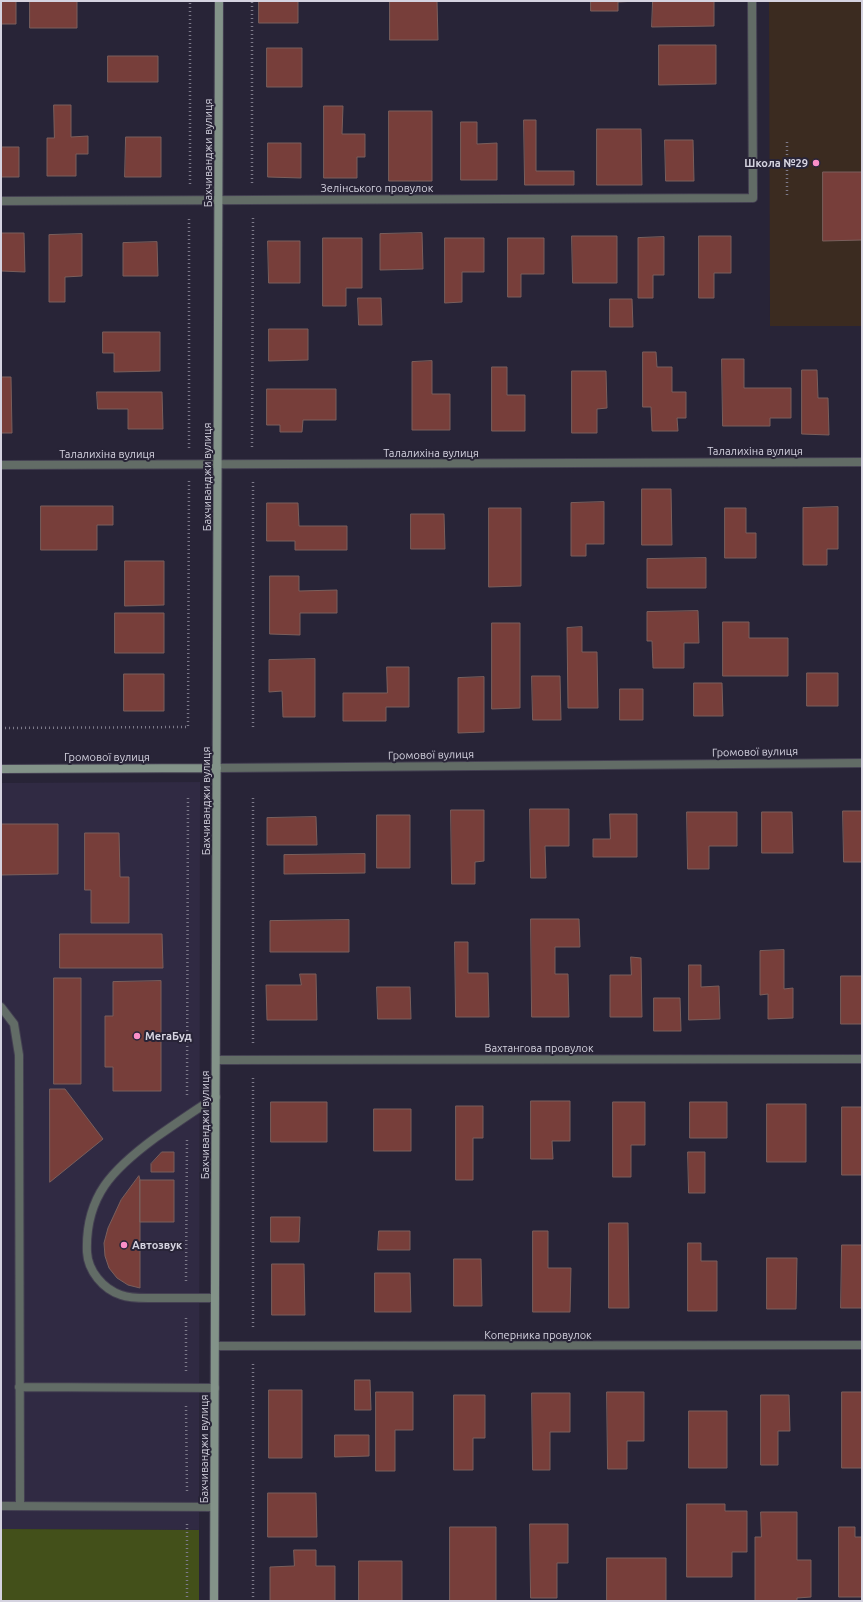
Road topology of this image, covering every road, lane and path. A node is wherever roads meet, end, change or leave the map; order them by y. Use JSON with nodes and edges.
{"nodes":[{"id":1,"x":190,"y":1,"type":"edge"},
{"id":2,"x":219,"y":1,"type":"edge"},
{"id":3,"x":252,"y":1,"type":"edge"},
{"id":4,"x":752,"y":1,"type":"edge"},
{"id":5,"x":787,"y":142,"type":"dead end"},
{"id":6,"x":787,"y":198,"type":"dead end"},
{"id":7,"x":190,"y":200,"type":"junction"},
{"id":8,"x":219,"y":200,"type":"junction"},
{"id":9,"x":252,"y":200,"type":"junction"},
{"id":10,"x":1,"y":201,"type":"edge"},
{"id":11,"x":862,"y":462,"type":"edge"},
{"id":12,"x":189,"y":464,"type":"junction"},
{"id":13,"x":218,"y":464,"type":"junction"},
{"id":14,"x":252,"y":464,"type":"junction"},
{"id":15,"x":1,"y":465,"type":"edge"},
{"id":16,"x":253,"y":727,"type":"dead end"},
{"id":17,"x":1,"y":728,"type":"edge"},
{"id":18,"x":862,"y":762,"type":"edge"},
{"id":19,"x":1,"y":768,"type":"edge"},
{"id":20,"x":217,"y":768,"type":"junction"},
{"id":21,"x":253,"y":798,"type":"dead end"},
{"id":22,"x":1,"y":1007,"type":"edge"},
{"id":23,"x":862,"y":1059,"type":"edge"},
{"id":24,"x":216,"y":1060,"type":"junction"},
{"id":25,"x":253,"y":1060,"type":"junction"},
{"id":26,"x":216,"y":1097,"type":"junction"},
{"id":27,"x":215,"y":1298,"type":"junction"},
{"id":28,"x":862,"y":1345,"type":"edge"},
{"id":29,"x":215,"y":1346,"type":"junction"},
{"id":30,"x":253,"y":1346,"type":"junction"},
{"id":31,"x":20,"y":1387,"type":"junction"},
{"id":32,"x":186,"y":1388,"type":"junction"},
{"id":33,"x":215,"y":1388,"type":"junction"},
{"id":34,"x":1,"y":1506,"type":"edge"},
{"id":35,"x":20,"y":1506,"type":"junction"},
{"id":36,"x":187,"y":1506,"type":"junction"},
{"id":37,"x":214,"y":1507,"type":"junction"},
{"id":38,"x":187,"y":1601,"type":"edge"},
{"id":39,"x":214,"y":1601,"type":"edge"},
{"id":40,"x":253,"y":1601,"type":"edge"}],
"edges":[{"from":1,"to":7,"type":"path"},
{"from":2,"to":8,"type":"street","name":"Бахчиванджи вулиця"},
{"from":3,"to":9,"type":"path"},
{"from":4,"to":9,"type":"street","name":"Зелінського провулок"},
{"from":5,"to":6,"type":"path"},
{"from":7,"to":8,"type":"street","name":"Зелінського провулок"},
{"from":7,"to":10,"type":"street","name":"Зелінського провулок"},
{"from":7,"to":12,"type":"path"},
{"from":8,"to":9,"type":"street","name":"Зелінського провулок"},
{"from":8,"to":13,"type":"street","name":"Бахчиванджи вулиця"},
{"from":9,"to":14,"type":"path"},
{"from":11,"to":14,"type":"street","name":"Талалихіна вулиця"},
{"from":12,"to":13,"type":"street","name":"Талалихіна вулиця"},
{"from":12,"to":15,"type":"street","name":"Талалихіна вулиця"},
{"from":12,"to":17,"type":"path"},
{"from":13,"to":14,"type":"street","name":"Талалихіна вулиця"},
{"from":13,"to":20,"type":"street","name":"Бахчиванджи вулиця"},
{"from":14,"to":16,"type":"path"},
{"from":18,"to":20,"type":"street","name":"Громової вулиця"},
{"from":19,"to":20,"type":"street","name":"Громової вулиця"},
{"from":20,"to":24,"type":"street","name":"Бахчиванджи вулиця"},
{"from":21,"to":25,"type":"path"},
{"from":22,"to":31,"type":"street"},
{"from":23,"to":25,"type":"street","name":"Вахтангова провулок"},
{"from":24,"to":25,"type":"street","name":"Вахтангова провулок"},
{"from":24,"to":26,"type":"street","name":"Бахчиванджи вулиця"},
{"from":25,"to":30,"type":"path"},
{"from":26,"to":27,"type":"street","name":"Бахчиванджи вулиця"},
{"from":26,"to":27,"type":"street"},
{"from":27,"to":29,"type":"street","name":"Бахчиванджи вулиця"},
{"from":28,"to":30,"type":"street","name":"Коперника провулок"},
{"from":29,"to":30,"type":"street","name":"Коперника провулок"},
{"from":29,"to":33,"type":"street","name":"Бахчиванджи вулиця"},
{"from":30,"to":40,"type":"path"},
{"from":31,"to":32,"type":"street"},
{"from":31,"to":35,"type":"street"},
{"from":32,"to":33,"type":"street"},
{"from":32,"to":36,"type":"path"},
{"from":33,"to":37,"type":"street","name":"Бахчиванджи вулиця"},
{"from":34,"to":35,"type":"street"},
{"from":35,"to":36,"type":"street"},
{"from":36,"to":37,"type":"street"},
{"from":36,"to":38,"type":"path"},
{"from":37,"to":39,"type":"street","name":"Бахчиванджи вулиця"}]}
